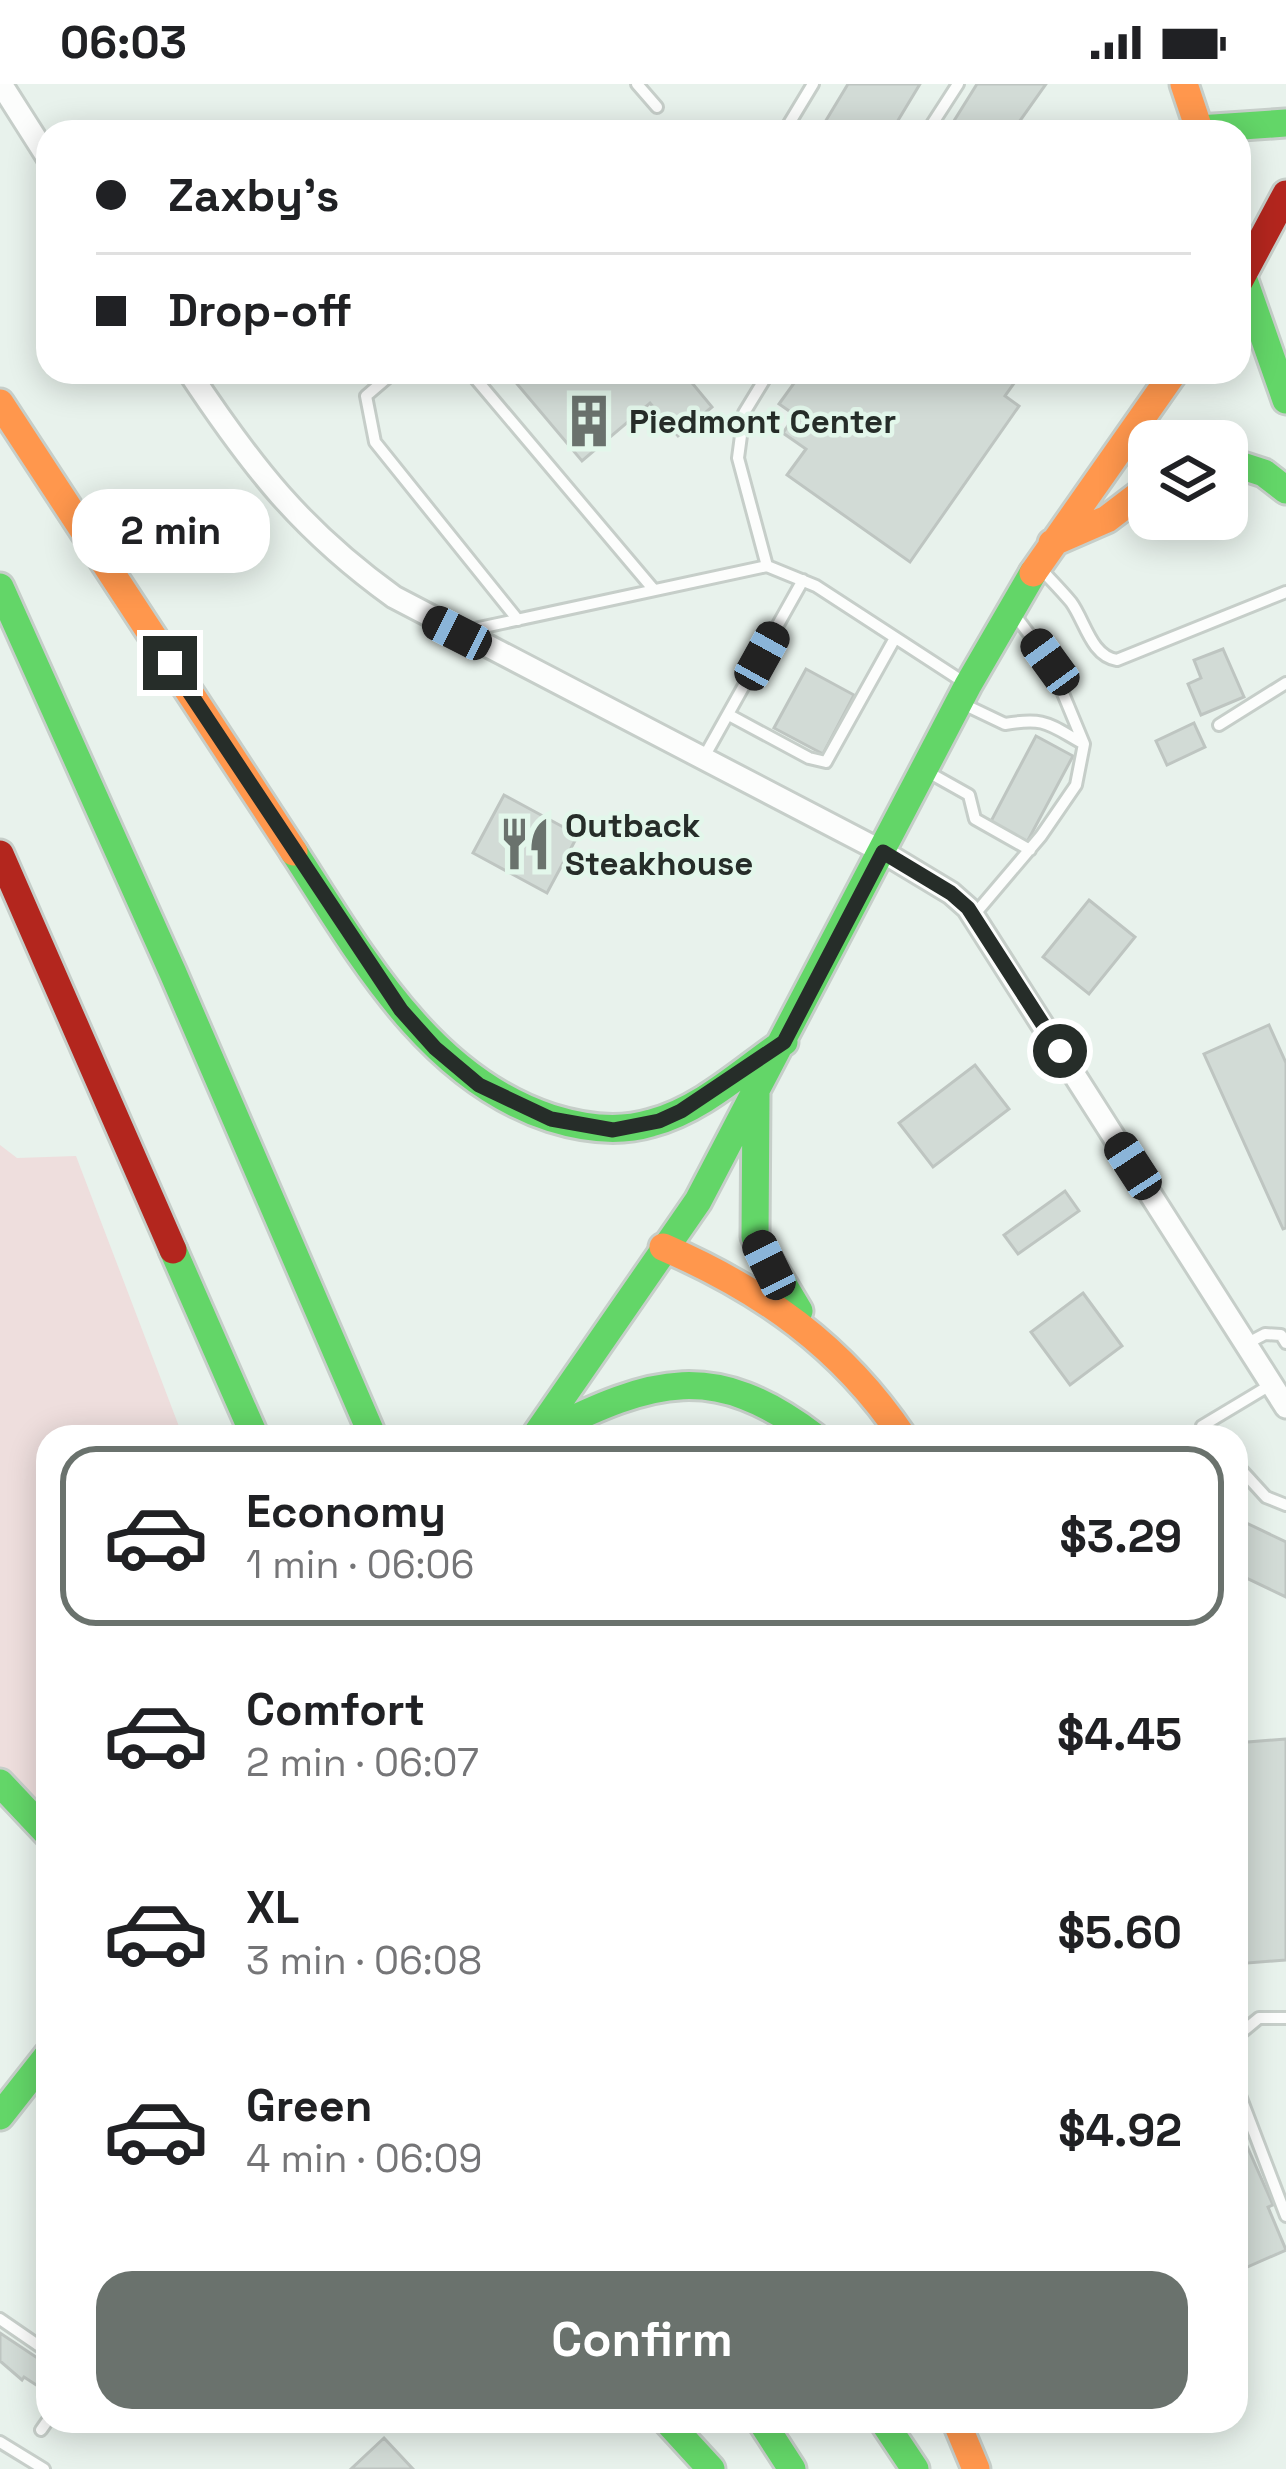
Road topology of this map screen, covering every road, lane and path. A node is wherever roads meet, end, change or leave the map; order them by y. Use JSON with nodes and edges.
{"nodes":[{"id":1,"x":1,"y":84,"type":"edge"},
{"id":2,"x":637,"y":84,"type":"edge"},
{"id":3,"x":813,"y":84,"type":"edge"},
{"id":4,"x":958,"y":84,"type":"edge"},
{"id":5,"x":1184,"y":84,"type":"edge"},
{"id":6,"x":657,"y":107,"type":"dead end"},
{"id":7,"x":791,"y":120,"type":"edge"},
{"id":8,"x":936,"y":120,"type":"edge"},
{"id":9,"x":1193,"y":120,"type":"edge"},
{"id":10,"x":1286,"y":123,"type":"edge"},
{"id":11,"x":1251,"y":127,"type":"edge"},
{"id":12,"x":36,"y":139,"type":"edge"},
{"id":13,"x":1286,"y":194,"type":"edge"},
{"id":14,"x":1251,"y":256,"type":"edge"},
{"id":15,"x":1251,"y":305,"type":"edge"},
{"id":16,"x":197,"y":384,"type":"edge"},
{"id":17,"x":380,"y":384,"type":"edge"},
{"id":18,"x":480,"y":384,"type":"edge"},
{"id":19,"x":762,"y":384,"type":"edge"},
{"id":20,"x":1165,"y":384,"type":"edge"},
{"id":21,"x":1286,"y":400,"type":"edge"},
{"id":22,"x":0,"y":403,"type":"edge"},
{"id":23,"x":1248,"y":468,"type":"edge"},
{"id":24,"x":1286,"y":490,"type":"edge"},
{"id":25,"x":1128,"y":503,"type":"edge"},
{"id":26,"x":1045,"y":554,"type":"junction"},
{"id":27,"x":767,"y":566,"type":"junction"},
{"id":28,"x":803,"y":580,"type":"junction"},
{"id":29,"x":0,"y":587,"type":"edge"},
{"id":30,"x":654,"y":590,"type":"junction"},
{"id":31,"x":1286,"y":592,"type":"edge"},
{"id":32,"x":1011,"y":610,"type":"junction"},
{"id":33,"x":518,"y":620,"type":"junction"},
{"id":34,"x":457,"y":633,"type":"junction"},
{"id":35,"x":896,"y":638,"type":"junction"},
{"id":36,"x":1286,"y":683,"type":"edge"},
{"id":37,"x":963,"y":693,"type":"junction"},
{"id":38,"x":729,"y":715,"type":"junction"},
{"id":39,"x":1219,"y":725,"type":"dead end"},
{"id":40,"x":1084,"y":744,"type":"junction"},
{"id":41,"x":702,"y":760,"type":"junction"},
{"id":42,"x":925,"y":770,"type":"junction"},
{"id":43,"x":1030,"y":850,"type":"junction"},
{"id":44,"x":883,"y":852,"type":"junction"},
{"id":45,"x":0,"y":854,"type":"edge"},
{"id":46,"x":974,"y":915,"type":"junction"},
{"id":47,"x":784,"y":1042,"type":"junction"},
{"id":48,"x":757,"y":1094,"type":"junction"},
{"id":49,"x":663,"y":1247,"type":"junction"},
{"id":50,"x":826,"y":1342,"type":"junction"},
{"id":51,"x":1286,"y":1343,"type":"edge"},
{"id":52,"x":1246,"y":1344,"type":"junction"},
{"id":53,"x":1272,"y":1384,"type":"junction"},
{"id":54,"x":1286,"y":1407,"type":"edge"},
{"id":55,"x":250,"y":1425,"type":"edge"},
{"id":56,"x":368,"y":1425,"type":"edge"},
{"id":57,"x":543,"y":1425,"type":"edge"},
{"id":58,"x":559,"y":1425,"type":"edge"},
{"id":59,"x":797,"y":1425,"type":"edge"},
{"id":60,"x":895,"y":1425,"type":"edge"},
{"id":61,"x":1204,"y":1425,"type":"edge"},
{"id":62,"x":1248,"y":1478,"type":"edge"},
{"id":63,"x":1251,"y":1481,"type":"junction"},
{"id":64,"x":1248,"y":1482,"type":"edge"},
{"id":65,"x":1286,"y":1505,"type":"edge"},
{"id":66,"x":0,"y":1783,"type":"edge"},
{"id":67,"x":36,"y":1821,"type":"edge"},
{"id":68,"x":1286,"y":2018,"type":"edge"},
{"id":69,"x":1248,"y":2027,"type":"edge"},
{"id":70,"x":36,"y":2070,"type":"edge"},
{"id":71,"x":0,"y":2116,"type":"edge"},
{"id":72,"x":1248,"y":2116,"type":"edge"},
{"id":73,"x":1286,"y":2216,"type":"edge"},
{"id":74,"x":0,"y":2319,"type":"edge"},
{"id":75,"x":36,"y":2344,"type":"edge"},
{"id":76,"x":679,"y":2433,"type":"edge"},
{"id":77,"x":769,"y":2433,"type":"edge"},
{"id":78,"x":891,"y":2433,"type":"edge"},
{"id":79,"x":961,"y":2433,"type":"edge"},
{"id":80,"x":0,"y":2443,"type":"edge"},
{"id":81,"x":44,"y":2469,"type":"edge"},
{"id":82,"x":712,"y":2469,"type":"edge"},
{"id":83,"x":792,"y":2469,"type":"edge"},
{"id":84,"x":915,"y":2469,"type":"edge"},
{"id":85,"x":976,"y":2469,"type":"edge"}],
"edges":[{"from":1,"to":12,"type":"street"},
{"from":2,"to":6,"type":"lane"},
{"from":3,"to":7,"type":"lane"},
{"from":4,"to":8,"type":"lane"},
{"from":5,"to":9,"type":"main road"},
{"from":10,"to":11,"type":"main road"},
{"from":13,"to":14,"type":"main road"},
{"from":15,"to":21,"type":"main road"},
{"from":16,"to":34,"type":"street"},
{"from":17,"to":33,"type":"lane"},
{"from":18,"to":30,"type":"lane"},
{"from":19,"to":27,"type":"lane"},
{"from":20,"to":26,"type":"main road"},
{"from":22,"to":47,"type":"main road"},
{"from":23,"to":24,"type":"main road"},
{"from":25,"to":26,"type":"main road"},
{"from":26,"to":31,"type":"lane"},
{"from":26,"to":32,"type":"main road"},
{"from":27,"to":28,"type":"lane"},
{"from":27,"to":30,"type":"lane"},
{"from":28,"to":35,"type":"lane"},
{"from":28,"to":38,"type":"lane"},
{"from":29,"to":56,"type":"main road"},
{"from":30,"to":33,"type":"lane"},
{"from":32,"to":37,"type":"main road"},
{"from":32,"to":40,"type":"lane"},
{"from":33,"to":34,"type":"lane"},
{"from":34,"to":41,"type":"street"},
{"from":35,"to":37,"type":"lane"},
{"from":35,"to":38,"type":"lane"},
{"from":36,"to":39,"type":"lane"},
{"from":37,"to":40,"type":"lane"},
{"from":37,"to":42,"type":"main road"},
{"from":38,"to":41,"type":"lane"},
{"from":40,"to":43,"type":"lane"},
{"from":41,"to":44,"type":"street"},
{"from":42,"to":43,"type":"lane"},
{"from":42,"to":44,"type":"main road"},
{"from":43,"to":46,"type":"lane"},
{"from":44,"to":46,"type":"street"},
{"from":44,"to":47,"type":"main road"},
{"from":45,"to":55,"type":"main road"},
{"from":46,"to":52,"type":"street"},
{"from":47,"to":48,"type":"main road"},
{"from":48,"to":49,"type":"main road"},
{"from":48,"to":50,"type":"main road"},
{"from":49,"to":50,"type":"main road"},
{"from":49,"to":57,"type":"main road"},
{"from":50,"to":60,"type":"main road"},
{"from":51,"to":52,"type":"lane"},
{"from":52,"to":53,"type":"street"},
{"from":53,"to":54,"type":"street"},
{"from":53,"to":61,"type":"lane"},
{"from":58,"to":59,"type":"main road"},
{"from":62,"to":63,"type":"lane"},
{"from":63,"to":64,"type":"lane"},
{"from":63,"to":65,"type":"lane"},
{"from":66,"to":67,"type":"main road"},
{"from":68,"to":69,"type":"lane"},
{"from":70,"to":71,"type":"main road"},
{"from":72,"to":73,"type":"lane"},
{"from":74,"to":75,"type":"lane"},
{"from":76,"to":82,"type":"main road"},
{"from":77,"to":83,"type":"main road"},
{"from":78,"to":84,"type":"main road"},
{"from":79,"to":85,"type":"main road"},
{"from":80,"to":81,"type":"lane"}]}
